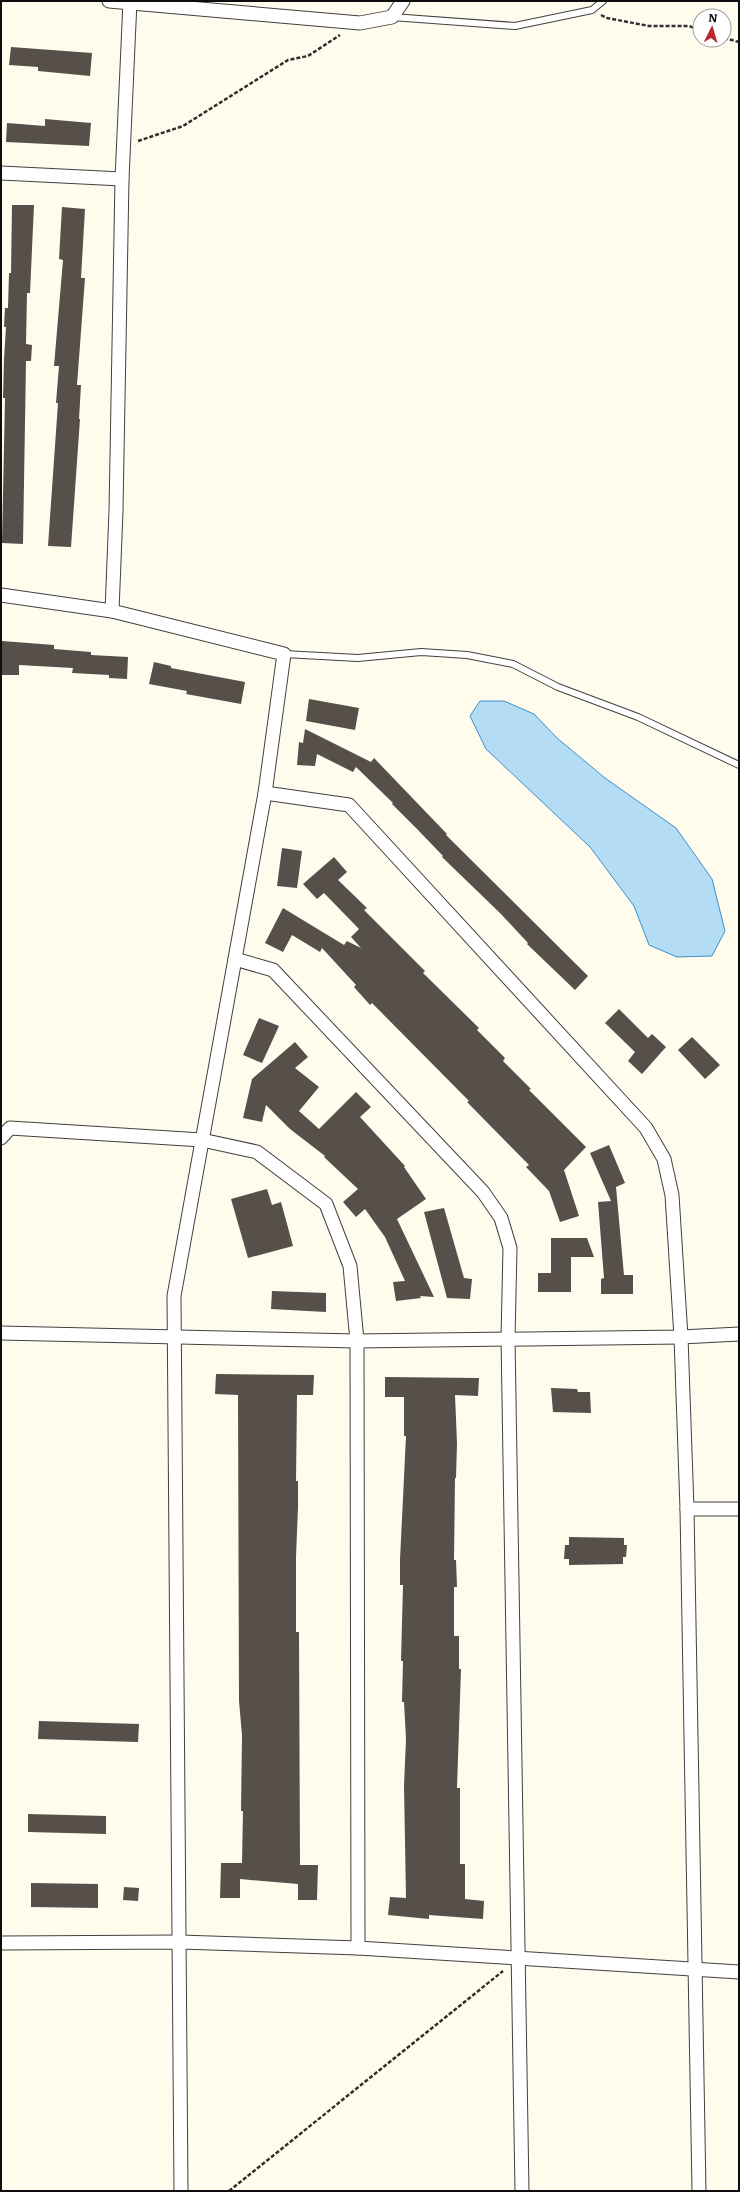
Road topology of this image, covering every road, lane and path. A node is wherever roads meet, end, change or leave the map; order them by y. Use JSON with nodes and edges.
{"nodes":[{"id":1,"x":109,"y":1,"type":"edge"},
{"id":2,"x":403,"y":1,"type":"edge"},
{"id":3,"x":603,"y":1,"type":"edge"},
{"id":4,"x":130,"y":2,"type":"edge"},
{"id":5,"x":592,"y":10,"type":"junction"},
{"id":6,"x":392,"y":18,"type":"junction"},
{"id":7,"x":360,"y":23,"type":"junction"},
{"id":8,"x":692,"y":27,"type":"edge"},
{"id":9,"x":123,"y":144,"type":"junction"},
{"id":10,"x":1,"y":173,"type":"edge"},
{"id":11,"x":122,"y":179,"type":"junction"},
{"id":12,"x":1,"y":595,"type":"edge"},
{"id":13,"x":112,"y":611,"type":"junction"},
{"id":14,"x":284,"y":654,"type":"junction"},
{"id":15,"x":739,"y":765,"type":"edge"},
{"id":16,"x":265,"y":793,"type":"junction"},
{"id":17,"x":235,"y":959,"type":"junction"},
{"id":18,"x":1,"y":1138,"type":"edge"},
{"id":19,"x":202,"y":1140,"type":"junction"},
{"id":20,"x":1,"y":1333,"type":"edge"},
{"id":21,"x":739,"y":1334,"type":"edge"},
{"id":22,"x":681,"y":1337,"type":"junction"},
{"id":23,"x":174,"y":1338,"type":"junction"},
{"id":24,"x":508,"y":1338,"type":"junction"},
{"id":25,"x":357,"y":1341,"type":"junction"},
{"id":26,"x":687,"y":1509,"type":"junction"},
{"id":27,"x":739,"y":1509,"type":"edge"},
{"id":28,"x":180,"y":1942,"type":"junction"},
{"id":29,"x":1,"y":1943,"type":"edge"},
{"id":30,"x":358,"y":1948,"type":"junction"},
{"id":31,"x":518,"y":1959,"type":"junction"},
{"id":32,"x":696,"y":1970,"type":"junction"},
{"id":33,"x":739,"y":1972,"type":"edge"},
{"id":34,"x":181,"y":2191,"type":"edge"},
{"id":35,"x":229,"y":2191,"type":"edge"},
{"id":36,"x":522,"y":2191,"type":"edge"},
{"id":37,"x":699,"y":2191,"type":"edge"}],
"edges":[{"from":1,"to":4,"type":"street"},
{"from":2,"to":6,"type":"street"},
{"from":3,"to":5,"type":"lane"},
{"from":4,"to":7,"type":"street"},
{"from":4,"to":9,"type":"street"},
{"from":5,"to":6,"type":"lane"},
{"from":5,"to":8,"type":"path"},
{"from":6,"to":7,"type":"street"},
{"from":7,"to":9,"type":"path"},
{"from":9,"to":11,"type":"street"},
{"from":10,"to":11,"type":"street"},
{"from":11,"to":13,"type":"street"},
{"from":12,"to":13,"type":"street"},
{"from":13,"to":14,"type":"street"},
{"from":14,"to":15,"type":"lane"},
{"from":14,"to":16,"type":"street"},
{"from":16,"to":17,"type":"street"},
{"from":16,"to":22,"type":"street"},
{"from":17,"to":19,"type":"street"},
{"from":17,"to":24,"type":"street"},
{"from":18,"to":19,"type":"street"},
{"from":19,"to":23,"type":"street"},
{"from":19,"to":25,"type":"street"},
{"from":20,"to":23,"type":"street"},
{"from":21,"to":22,"type":"street"},
{"from":22,"to":24,"type":"street"},
{"from":22,"to":26,"type":"street"},
{"from":23,"to":25,"type":"street"},
{"from":23,"to":28,"type":"street"},
{"from":24,"to":25,"type":"street"},
{"from":24,"to":31,"type":"street"},
{"from":25,"to":30,"type":"street"},
{"from":26,"to":27,"type":"street"},
{"from":26,"to":32,"type":"street"},
{"from":28,"to":29,"type":"street"},
{"from":28,"to":30,"type":"street"},
{"from":28,"to":34,"type":"street"},
{"from":30,"to":31,"type":"street"},
{"from":31,"to":32,"type":"street"},
{"from":31,"to":35,"type":"path"},
{"from":31,"to":36,"type":"street"},
{"from":32,"to":33,"type":"street"},
{"from":32,"to":37,"type":"street"}]}
